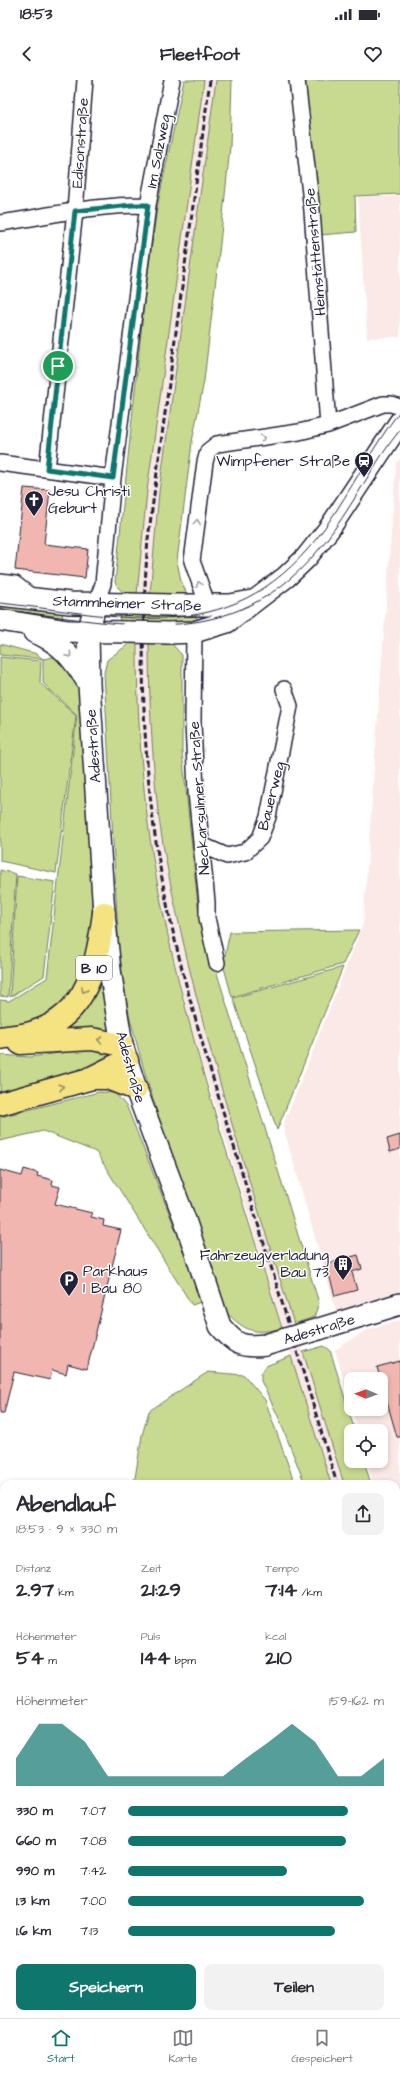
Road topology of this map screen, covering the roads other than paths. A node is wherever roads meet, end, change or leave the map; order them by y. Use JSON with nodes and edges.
{"nodes":[{"id":1,"x":85,"y":80,"type":"edge"},
{"id":2,"x":172,"y":80,"type":"edge"},
{"id":3,"x":298,"y":80,"type":"edge"},
{"id":4,"x":148,"y":205,"type":"junction"},
{"id":5,"x":75,"y":211,"type":"junction"},
{"id":6,"x":0,"y":223,"type":"edge"},
{"id":7,"x":400,"y":407,"type":"edge"},
{"id":8,"x":400,"y":422,"type":"edge"},
{"id":9,"x":328,"y":425,"type":"junction"},
{"id":10,"x":0,"y":463,"type":"edge"},
{"id":11,"x":47,"y":469,"type":"junction"},
{"id":12,"x":113,"y":478,"type":"junction"},
{"id":13,"x":0,"y":582,"type":"edge"},
{"id":14,"x":0,"y":595,"type":"edge"},
{"id":15,"x":34,"y":599,"type":"junction"},
{"id":16,"x":254,"y":600,"type":"junction"},
{"id":17,"x":96,"y":603,"type":"junction"},
{"id":18,"x":208,"y":606,"type":"junction"},
{"id":19,"x":6,"y":621,"type":"edge"},
{"id":20,"x":88,"y":632,"type":"junction"},
{"id":21,"x":194,"y":632,"type":"junction"},
{"id":22,"x":89,"y":684,"type":"junction"},
{"id":23,"x":284,"y":689,"type":"dead end"},
{"id":24,"x":202,"y":845,"type":"junction"},
{"id":25,"x":104,"y":912,"type":"junction"},
{"id":26,"x":217,"y":963,"type":"dead end"},
{"id":27,"x":0,"y":1039,"type":"edge"},
{"id":28,"x":125,"y":1053,"type":"junction"},
{"id":29,"x":89,"y":1078,"type":"junction"},
{"id":30,"x":136,"y":1089,"type":"junction"},
{"id":31,"x":0,"y":1104,"type":"edge"},
{"id":32,"x":400,"y":1304,"type":"edge"}],
"edges":[{"from":1,"to":5,"type":"street","name":"Edisonstraße"},
{"from":2,"to":4,"type":"street","name":"Im Salzweg"},
{"from":3,"to":9,"type":"street","name":"Heimstättenstraße"},
{"from":4,"to":5,"type":"street"},
{"from":4,"to":12,"type":"street","name":"Im Salzweg"},
{"from":5,"to":6,"type":"street"},
{"from":5,"to":11,"type":"street","name":"Edisonstraße"},
{"from":7,"to":9,"type":"street"},
{"from":8,"to":16,"type":"main road","name":"Stammheimer Straße"},
{"from":18,"to":9,"type":"street","one_way":true},
{"from":10,"to":11,"type":"street"},
{"from":11,"to":12,"type":"street"},
{"from":12,"to":17,"type":"street","name":"Im Salzweg"},
{"from":13,"to":15,"type":"street"},
{"from":14,"to":15,"type":"main road","name":"Stammheimer Straße"},
{"from":15,"to":17,"type":"main road","name":"Stammheimer Straße"},
{"from":16,"to":18,"type":"main road","name":"Stammheimer Straße"},
{"from":16,"to":21,"type":"main road","name":"Stammheimer Straße"},
{"from":17,"to":18,"type":"main road","name":"Stammheimer Straße","bridge":true},
{"from":17,"to":20,"type":"main road","name":"Adestraße"},
{"from":19,"to":20,"type":"main road","name":"Stammheimer Straße"},
{"from":19,"to":22,"type":"main road","one_way":true},
{"from":20,"to":21,"type":"main road","name":"Stammheimer Straße","bridge":true},
{"from":20,"to":22,"type":"main road","name":"Adestraße"},
{"from":21,"to":24,"type":"street","name":"Neckarsulmer Straße"},
{"from":22,"to":25,"type":"main road","name":"Adestraße"},
{"from":23,"to":24,"type":"street","name":"Bauerweg"},
{"from":24,"to":26,"type":"street","name":"Neckarsulmer Straße"},
{"from":25,"to":27,"type":"highway","number":"B 10","one_way":true},
{"from":25,"to":28,"type":"main road","name":"Adestraße"},
{"from":28,"to":27,"type":"highway","number":"B 10","one_way":true},
{"from":28,"to":29,"type":"highway"},
{"from":28,"to":30,"type":"main road","name":"Adestraße"},
{"from":29,"to":30,"type":"highway"},
{"from":31,"to":29,"type":"highway","one_way":true},
{"from":30,"to":32,"type":"main road","name":"Adestraße","bridge":true}]}
